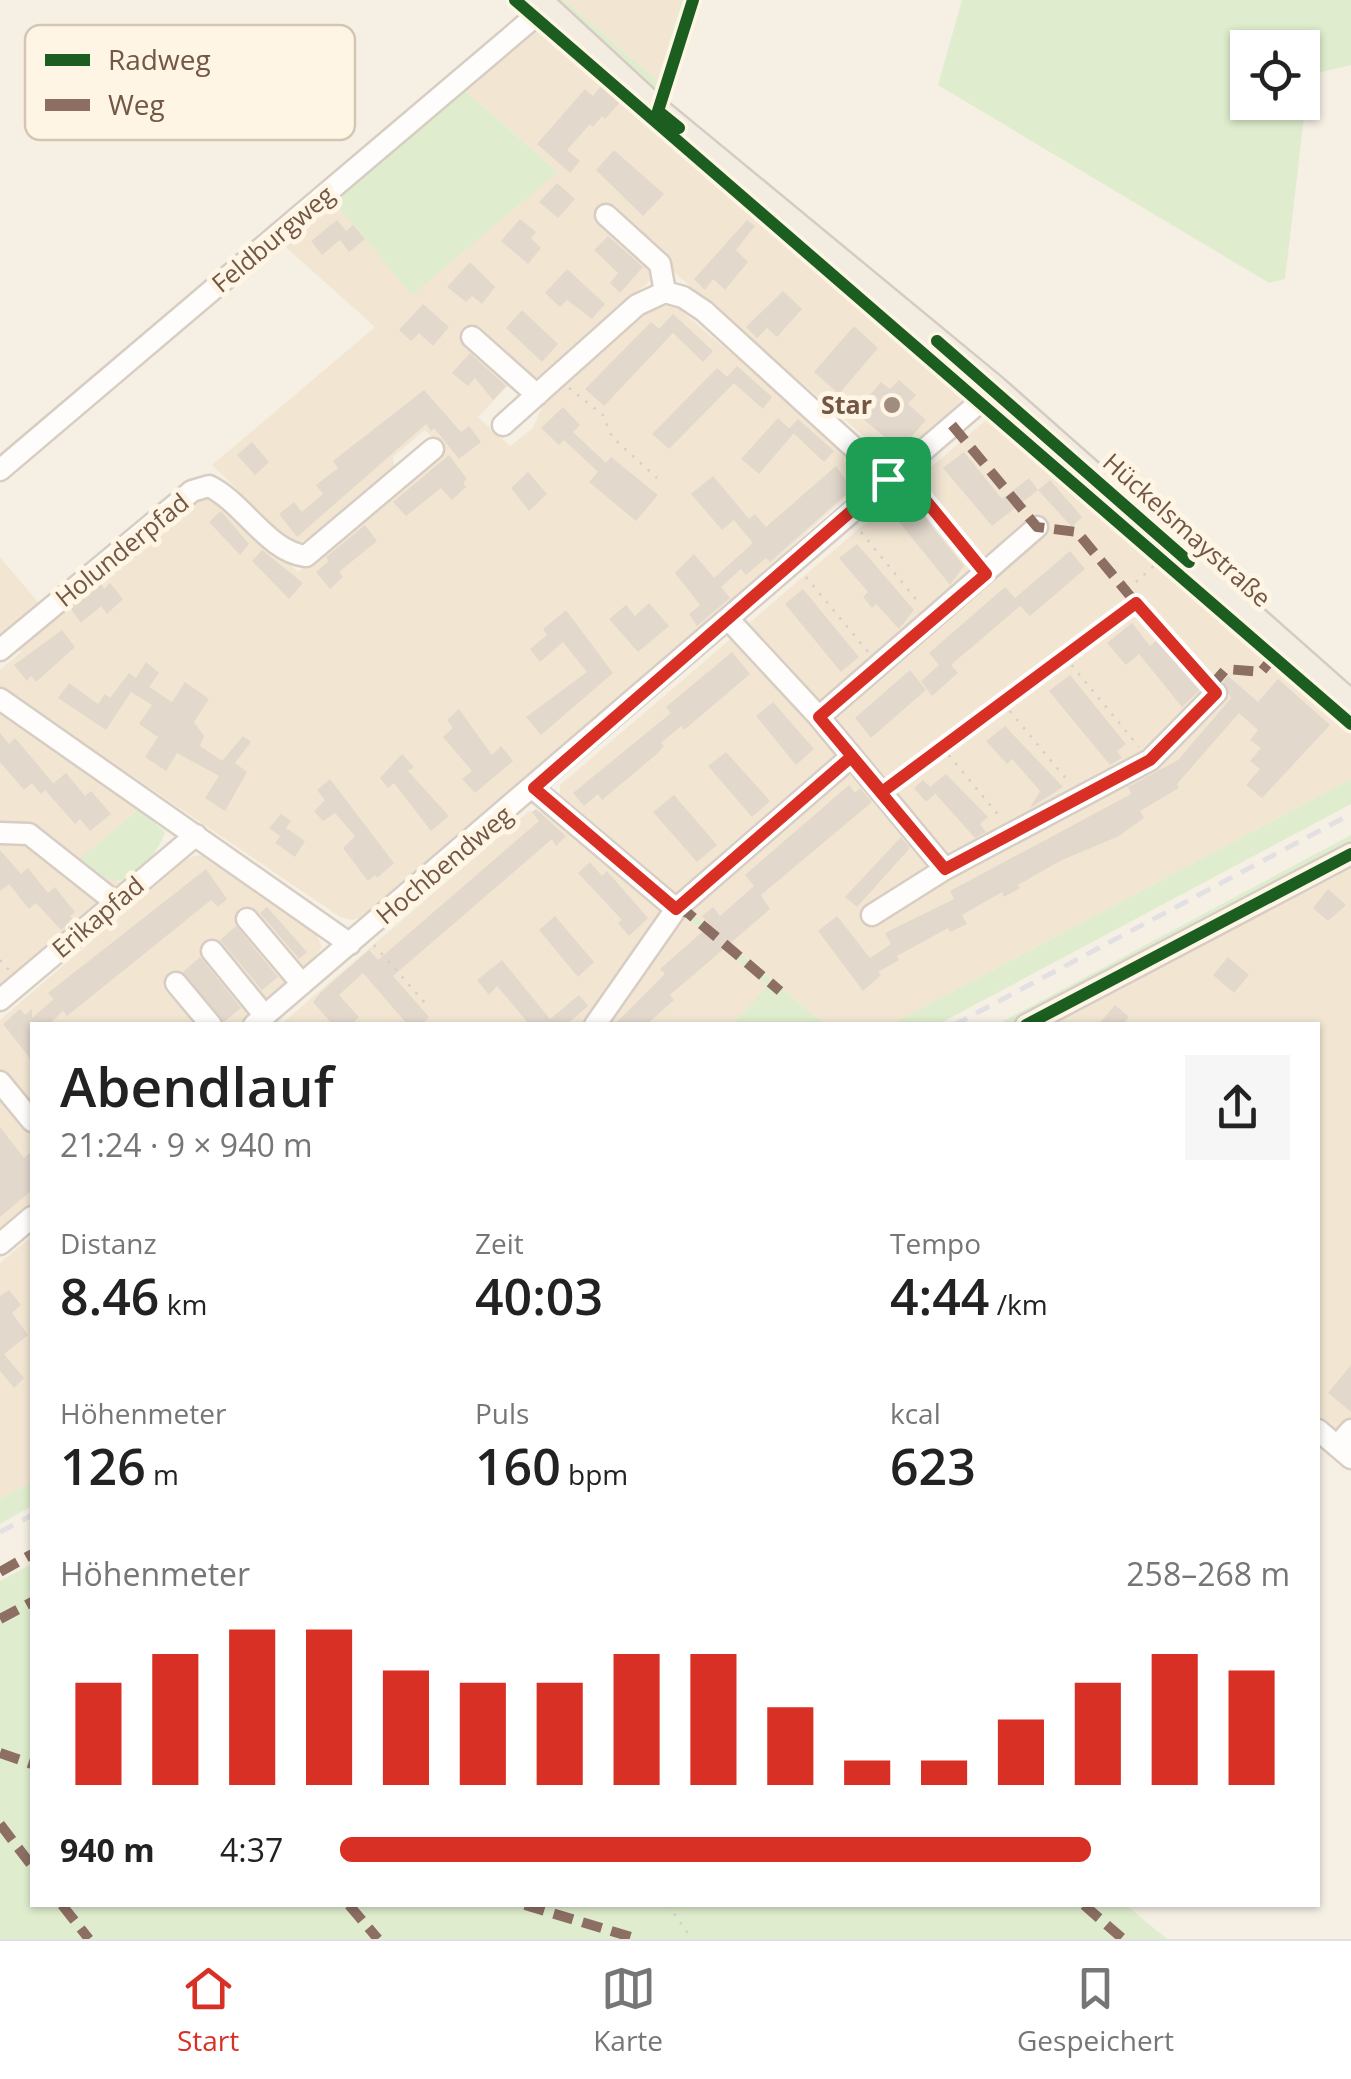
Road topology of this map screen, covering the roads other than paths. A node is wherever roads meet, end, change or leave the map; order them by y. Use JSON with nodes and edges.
{"nodes":[{"id":1,"x":542,"y":4,"type":"edge"},
{"id":2,"x":606,"y":215,"type":"dead end"},
{"id":3,"x":665,"y":292,"type":"junction"},
{"id":4,"x":472,"y":336,"type":"dead end"},
{"id":5,"x":995,"y":389,"type":"junction"},
{"id":6,"x":537,"y":395,"type":"junction"},
{"id":7,"x":504,"y":425,"type":"dead end"},
{"id":8,"x":433,"y":450,"type":"dead end"},
{"id":9,"x":0,"y":470,"type":"edge"},
{"id":10,"x":894,"y":474,"type":"junction"},
{"id":11,"x":1037,"y":527,"type":"dead end"},
{"id":12,"x":730,"y":621,"type":"junction"},
{"id":13,"x":0,"y":650,"type":"edge"},
{"id":14,"x":1216,"y":693,"type":"road end"},
{"id":15,"x":0,"y":699,"type":"edge"},
{"id":16,"x":1351,"y":704,"type":"edge"},
{"id":17,"x":819,"y":717,"type":"junction"},
{"id":18,"x":851,"y":757,"type":"junction"},
{"id":19,"x":534,"y":788,"type":"junction"},
{"id":20,"x":0,"y":832,"type":"edge"},
{"id":21,"x":196,"y":835,"type":"junction"},
{"id":22,"x":1351,"y":854,"type":"edge"},
{"id":23,"x":945,"y":869,"type":"junction"},
{"id":24,"x":115,"y":902,"type":"junction"},
{"id":25,"x":676,"y":909,"type":"junction"},
{"id":26,"x":872,"y":915,"type":"dead end"},
{"id":27,"x":247,"y":919,"type":"dead end"},
{"id":28,"x":357,"y":938,"type":"junction"},
{"id":29,"x":212,"y":951,"type":"dead end"},
{"id":30,"x":176,"y":982,"type":"dead end"},
{"id":31,"x":302,"y":984,"type":"junction"},
{"id":32,"x":0,"y":1000,"type":"edge"},
{"id":33,"x":260,"y":1020,"type":"edge"},
{"id":34,"x":209,"y":1022,"type":"edge"},
{"id":35,"x":597,"y":1022,"type":"edge"},
{"id":36,"x":1032,"y":1022,"type":"edge"},
{"id":37,"x":0,"y":1082,"type":"edge"},
{"id":38,"x":30,"y":1119,"type":"edge"},
{"id":39,"x":30,"y":1219,"type":"edge"},
{"id":40,"x":0,"y":1244,"type":"edge"},
{"id":41,"x":1351,"y":1430,"type":"edge"},
{"id":42,"x":1320,"y":1432,"type":"edge"},
{"id":43,"x":1344,"y":1452,"type":"edge"}],
"edges":[{"from":1,"to":5,"type":"main road","name":"Hückelsmaystraße"},
{"from":1,"to":9,"type":"street","name":"Feldburgweg"},
{"from":2,"to":3,"type":"street"},
{"from":3,"to":6,"type":"street"},
{"from":3,"to":10,"type":"street"},
{"from":4,"to":6,"type":"street"},
{"from":5,"to":10,"type":"street","name":"Hochbendweg"},
{"from":5,"to":16,"type":"main road","name":"Hückelsmaystraße"},
{"from":6,"to":7,"type":"street"},
{"from":8,"to":13,"type":"street","name":"Holunderpfad"},
{"from":10,"to":12,"type":"street","name":"Hochbendweg"},
{"from":11,"to":17,"type":"street"},
{"from":12,"to":17,"type":"street"},
{"from":12,"to":19,"type":"street","name":"Hochbendweg"},
{"from":14,"to":23,"type":"street"},
{"from":15,"to":21,"type":"street"},
{"from":17,"to":18,"type":"street"},
{"from":18,"to":23,"type":"street"},
{"from":18,"to":25,"type":"street"},
{"from":19,"to":25,"type":"street"},
{"from":19,"to":28,"type":"street","name":"Hochbendweg"},
{"from":20,"to":24,"type":"street"},
{"from":21,"to":24,"type":"street","name":"Erikapfad"},
{"from":21,"to":28,"type":"street"},
{"from":22,"to":36,"type":"street"},
{"from":23,"to":26,"type":"street"},
{"from":24,"to":32,"type":"street","name":"Erikapfad"},
{"from":25,"to":35,"type":"street"},
{"from":27,"to":31,"type":"street"},
{"from":28,"to":31,"type":"street","name":"Hochbendweg"},
{"from":29,"to":33,"type":"street"},
{"from":30,"to":34,"type":"street"},
{"from":31,"to":33,"type":"street","name":"Hochbendweg"},
{"from":37,"to":38,"type":"street"},
{"from":39,"to":40,"type":"street"},
{"from":41,"to":43,"type":"street"},
{"from":42,"to":43,"type":"street"}]}
